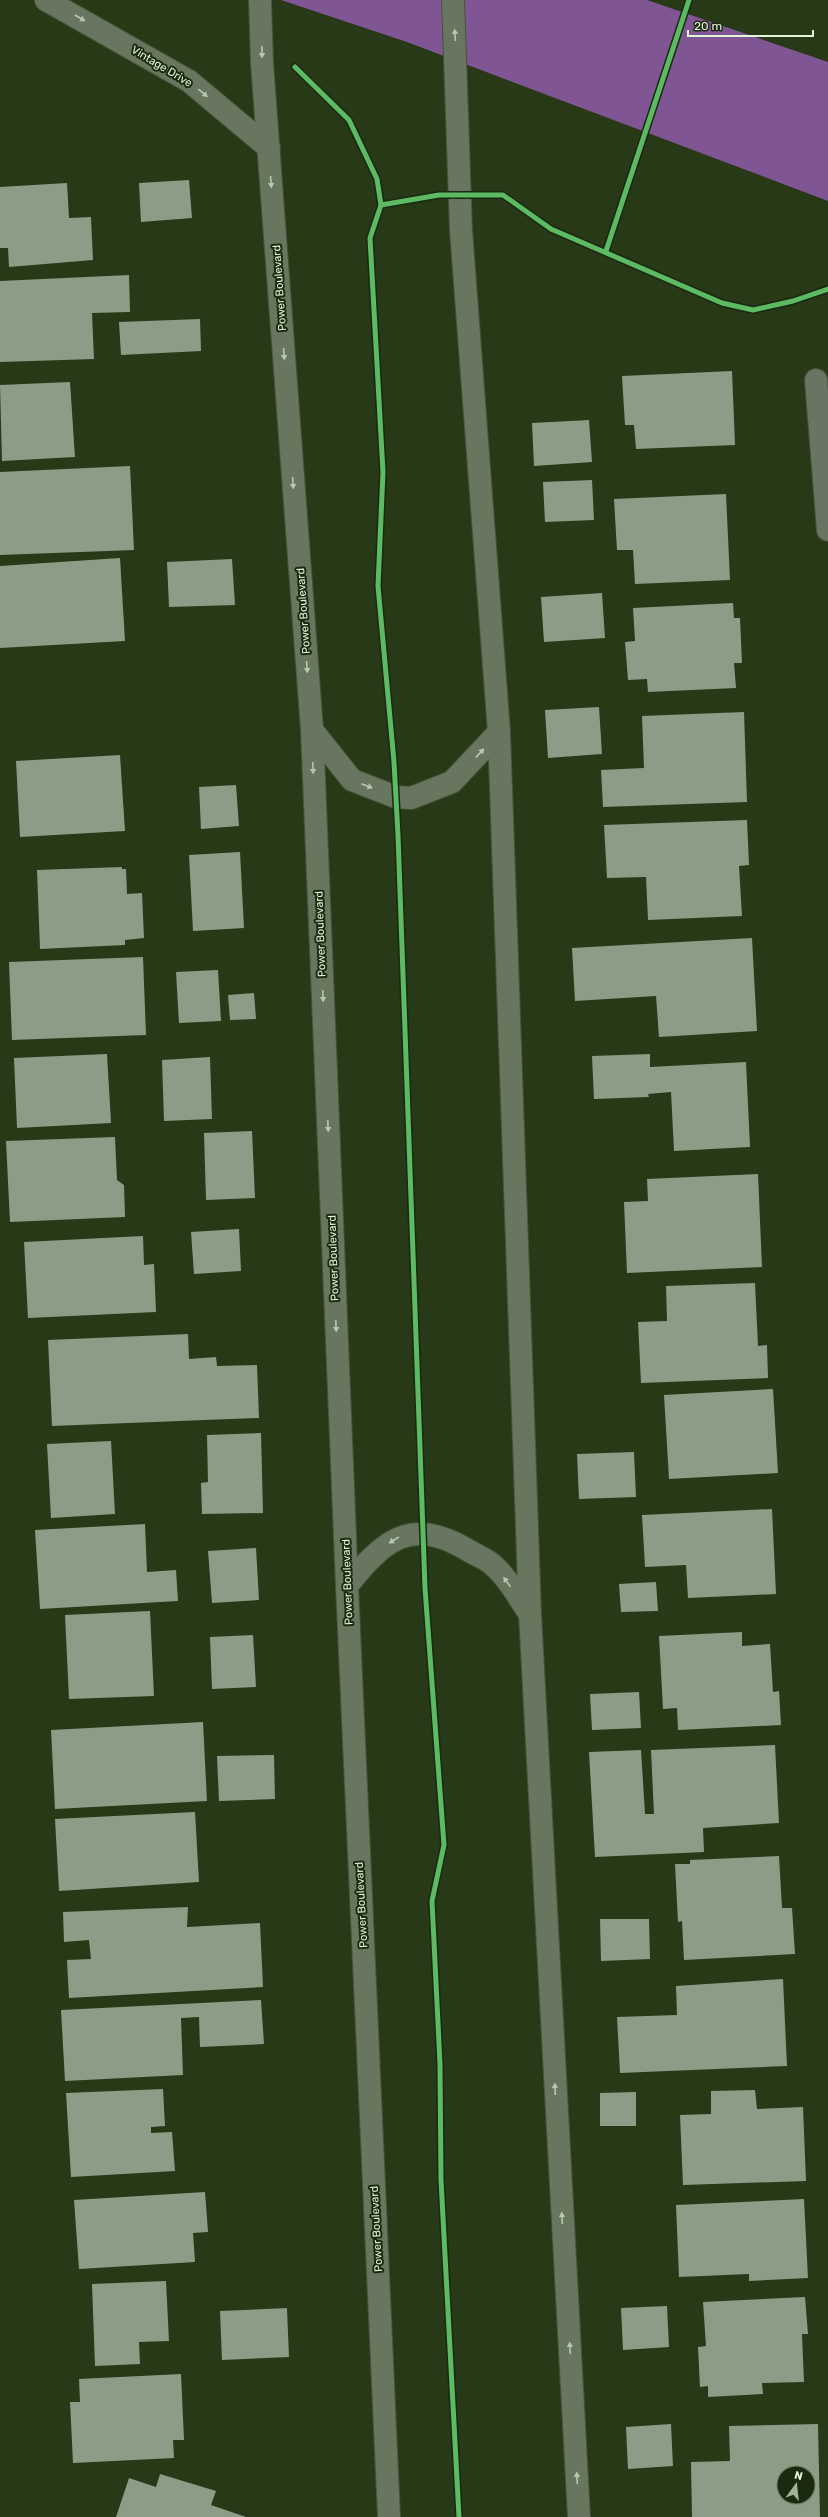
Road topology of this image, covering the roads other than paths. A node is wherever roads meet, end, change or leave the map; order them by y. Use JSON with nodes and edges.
{"nodes":[{"id":1,"x":46,"y":0,"type":"edge"},
{"id":2,"x":453,"y":0,"type":"edge"},
{"id":3,"x":260,"y":7,"type":"edge"},
{"id":4,"x":269,"y":148,"type":"junction"},
{"id":5,"x":816,"y":380,"type":"dead end"},
{"id":6,"x":828,"y":530,"type":"edge"},
{"id":7,"x":312,"y":730,"type":"junction"},
{"id":8,"x":499,"y":732,"type":"junction"},
{"id":9,"x":347,"y":1586,"type":"junction"},
{"id":10,"x":530,"y":1614,"type":"junction"},
{"id":11,"x":389,"y":2517,"type":"edge"},
{"id":12,"x":579,"y":2517,"type":"edge"}],
"edges":[{"from":1,"to":4,"type":"street","name":"Vintage Drive","one_way":true},
{"from":8,"to":2,"type":"street","one_way":true},
{"from":3,"to":4,"type":"street","name":"Power Boulevard","one_way":true},
{"from":4,"to":7,"type":"street","name":"Power Boulevard","one_way":true},
{"from":5,"to":6,"type":"street"},
{"from":7,"to":8,"type":"street","one_way":true},
{"from":7,"to":9,"type":"street","name":"Power Boulevard","one_way":true},
{"from":8,"to":10,"type":"street"},
{"from":10,"to":9,"type":"street","one_way":true},
{"from":9,"to":11,"type":"street","name":"Power Boulevard"},
{"from":12,"to":10,"type":"street","one_way":true}]}
